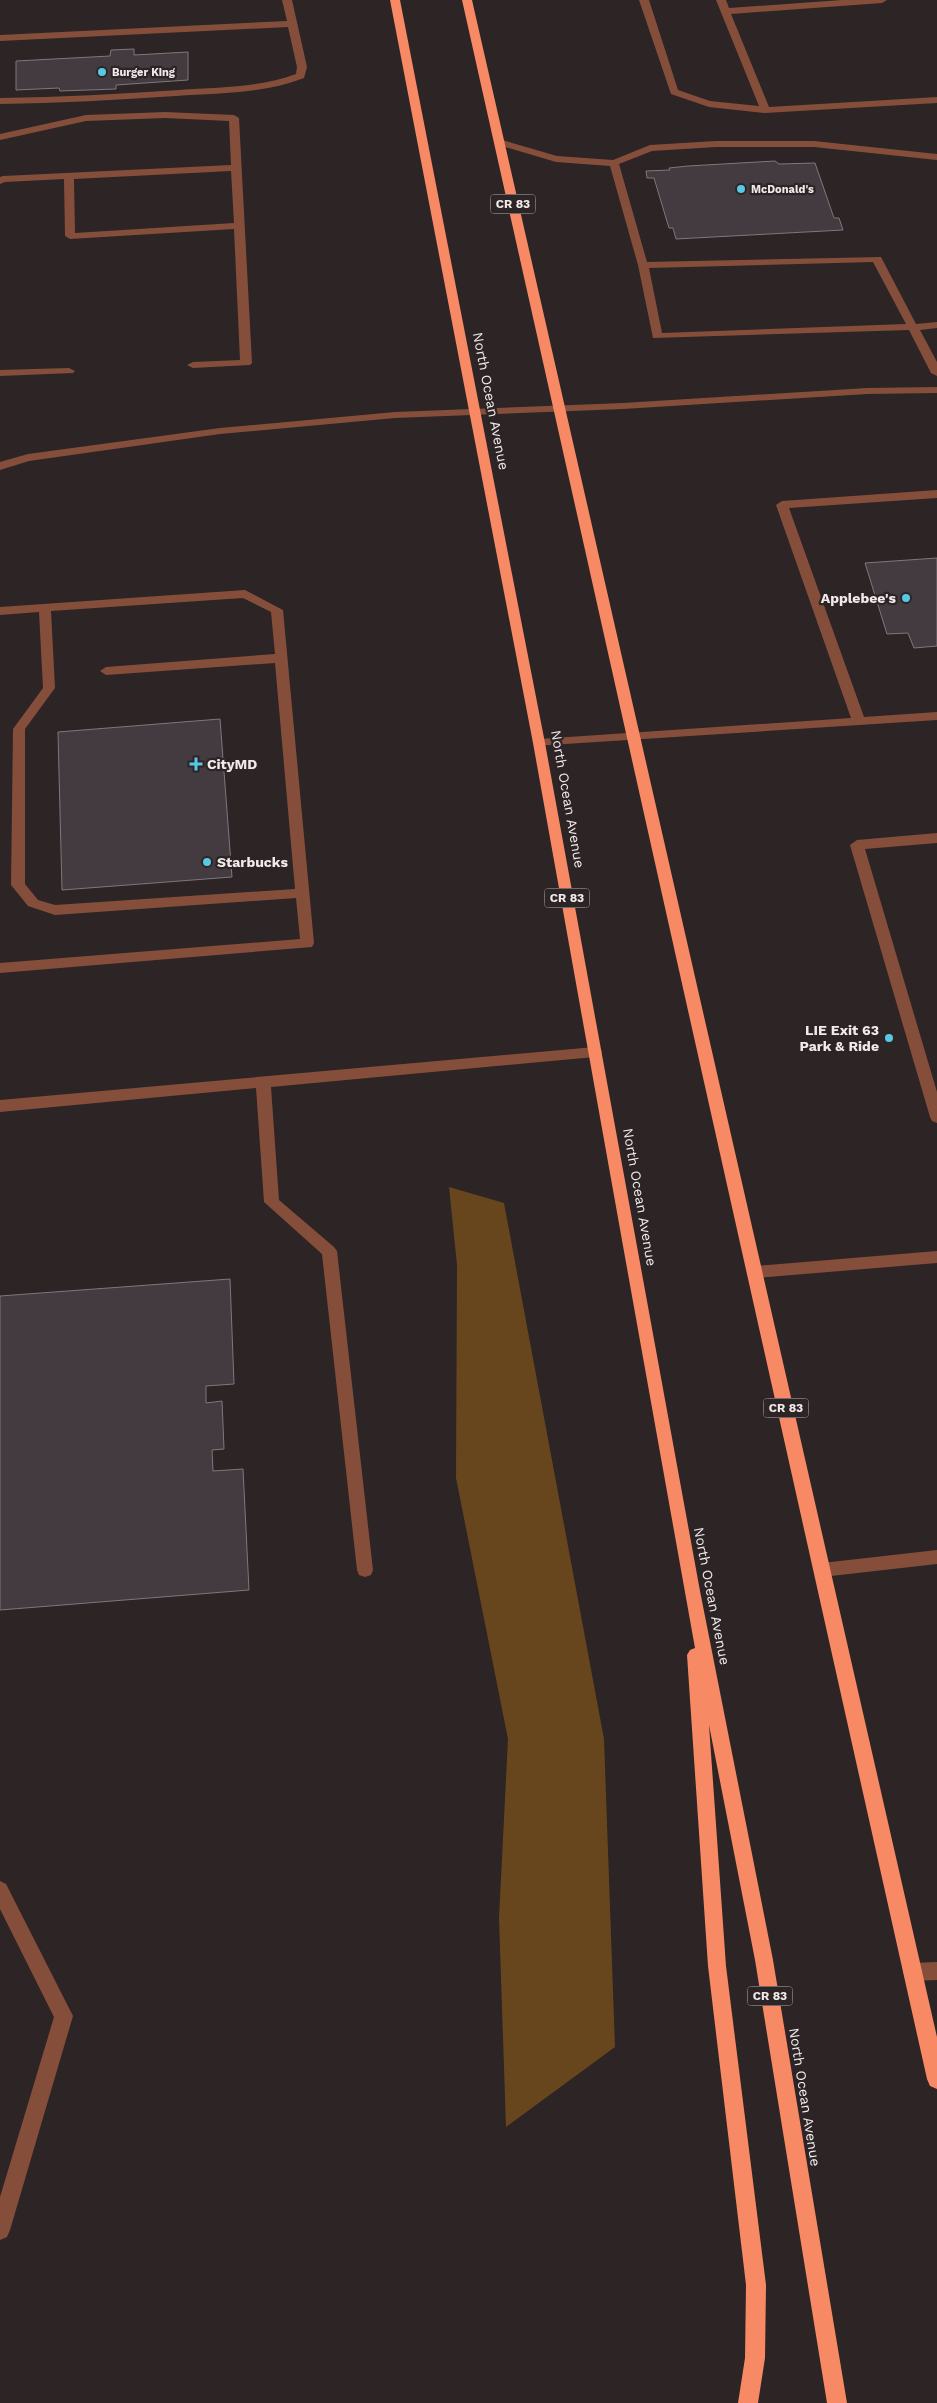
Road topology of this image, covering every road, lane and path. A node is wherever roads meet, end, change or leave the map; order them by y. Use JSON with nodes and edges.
{"nodes":[{"id":1,"x":287,"y":0,"type":"edge"},
{"id":2,"x":395,"y":0,"type":"edge"},
{"id":3,"x":467,"y":0,"type":"edge"},
{"id":4,"x":644,"y":0,"type":"edge"},
{"id":5,"x":721,"y":0,"type":"edge"},
{"id":6,"x":882,"y":0,"type":"edge"},
{"id":7,"x":727,"y":11,"type":"junction"},
{"id":8,"x":294,"y":24,"type":"junction"},
{"id":9,"x":0,"y":38,"type":"edge"},
{"id":10,"x":937,"y":100,"type":"edge"},
{"id":11,"x":0,"y":101,"type":"edge"},
{"id":12,"x":765,"y":110,"type":"junction"},
{"id":13,"x":0,"y":137,"type":"edge"},
{"id":14,"x":499,"y":142,"type":"junction"},
{"id":15,"x":937,"y":157,"type":"edge"},
{"id":16,"x":614,"y":163,"type":"junction"},
{"id":17,"x":235,"y":168,"type":"junction"},
{"id":18,"x":68,"y":176,"type":"junction"},
{"id":19,"x":0,"y":181,"type":"edge"},
{"id":20,"x":238,"y":226,"type":"junction"},
{"id":21,"x":643,"y":265,"type":"junction"},
{"id":22,"x":937,"y":325,"type":"edge"},
{"id":23,"x":914,"y":328,"type":"junction"},
{"id":24,"x":193,"y":366,"type":"dead end"},
{"id":25,"x":69,"y":370,"type":"dead end"},
{"id":26,"x":0,"y":373,"type":"edge"},
{"id":27,"x":937,"y":373,"type":"edge"},
{"id":28,"x":937,"y":390,"type":"edge"},
{"id":29,"x":559,"y":409,"type":"junction"},
{"id":30,"x":474,"y":412,"type":"junction"},
{"id":31,"x":0,"y":466,"type":"edge"},
{"id":32,"x":937,"y":494,"type":"edge"},
{"id":33,"x":45,"y":607,"type":"junction"},
{"id":34,"x":0,"y":610,"type":"edge"},
{"id":35,"x":281,"y":658,"type":"junction"},
{"id":36,"x":106,"y":671,"type":"dead end"},
{"id":37,"x":937,"y":716,"type":"edge"},
{"id":38,"x":859,"y":721,"type":"junction"},
{"id":39,"x":633,"y":737,"type":"junction"},
{"id":40,"x":539,"y":743,"type":"junction"},
{"id":41,"x":937,"y":838,"type":"edge"},
{"id":42,"x":302,"y":893,"type":"junction"},
{"id":43,"x":0,"y":968,"type":"edge"},
{"id":44,"x":595,"y":1052,"type":"junction"},
{"id":45,"x":263,"y":1081,"type":"junction"},
{"id":46,"x":0,"y":1106,"type":"edge"},
{"id":47,"x":937,"y":1117,"type":"edge"},
{"id":48,"x":937,"y":1257,"type":"edge"},
{"id":49,"x":756,"y":1272,"type":"junction"},
{"id":50,"x":937,"y":1557,"type":"edge"},
{"id":51,"x":365,"y":1570,"type":"dead end"},
{"id":52,"x":822,"y":1570,"type":"junction"},
{"id":53,"x":692,"y":1591,"type":"junction"},
{"id":54,"x":0,"y":1890,"type":"edge"},
{"id":55,"x":912,"y":1972,"type":"junction"},
{"id":56,"x":937,"y":1972,"type":"edge"},
{"id":57,"x":937,"y":2079,"type":"edge"},
{"id":58,"x":0,"y":2230,"type":"edge"},
{"id":59,"x":748,"y":2403,"type":"edge"},
{"id":60,"x":837,"y":2403,"type":"edge"}],
"edges":[{"from":1,"to":8,"type":"lane"},
{"from":2,"to":30,"type":"highway","name":"North Ocean Avenue","number":"CR 83"},
{"from":3,"to":14,"type":"highway","number":"CR 83"},
{"from":4,"to":12,"type":"lane"},
{"from":5,"to":7,"type":"lane"},
{"from":6,"to":7,"type":"lane"},
{"from":7,"to":12,"type":"lane"},
{"from":8,"to":9,"type":"lane"},
{"from":8,"to":11,"type":"lane"},
{"from":10,"to":12,"type":"lane"},
{"from":13,"to":17,"type":"lane"},
{"from":14,"to":16,"type":"lane"},
{"from":14,"to":29,"type":"highway","number":"CR 83"},
{"from":15,"to":16,"type":"lane"},
{"from":16,"to":21,"type":"lane"},
{"from":17,"to":18,"type":"lane"},
{"from":17,"to":20,"type":"lane"},
{"from":18,"to":19,"type":"lane"},
{"from":18,"to":20,"type":"lane"},
{"from":20,"to":24,"type":"lane"},
{"from":21,"to":23,"type":"lane"},
{"from":21,"to":23,"type":"lane"},
{"from":22,"to":23,"type":"lane"},
{"from":23,"to":27,"type":"lane"},
{"from":25,"to":26,"type":"lane"},
{"from":28,"to":29,"type":"lane"},
{"from":29,"to":30,"type":"lane"},
{"from":29,"to":39,"type":"highway","number":"CR 83"},
{"from":30,"to":31,"type":"lane"},
{"from":30,"to":40,"type":"highway","name":"North Ocean Avenue","number":"CR 83"},
{"from":32,"to":38,"type":"lane"},
{"from":33,"to":34,"type":"lane"},
{"from":33,"to":35,"type":"lane"},
{"from":33,"to":42,"type":"lane"},
{"from":35,"to":36,"type":"lane"},
{"from":35,"to":42,"type":"lane"},
{"from":37,"to":38,"type":"lane"},
{"from":38,"to":39,"type":"lane"},
{"from":39,"to":40,"type":"lane"},
{"from":39,"to":49,"type":"highway","number":"CR 83"},
{"from":40,"to":44,"type":"highway","name":"North Ocean Avenue","number":"CR 83"},
{"from":41,"to":47,"type":"lane"},
{"from":42,"to":43,"type":"lane"},
{"from":44,"to":45,"type":"lane"},
{"from":44,"to":53,"type":"highway","name":"North Ocean Avenue","number":"CR 83"},
{"from":45,"to":46,"type":"lane"},
{"from":45,"to":51,"type":"lane"},
{"from":48,"to":49,"type":"lane"},
{"from":49,"to":52,"type":"highway","number":"CR 83"},
{"from":50,"to":52,"type":"lane"},
{"from":52,"to":55,"type":"highway","number":"CR 83"},
{"from":53,"to":59,"type":"highway"},
{"from":53,"to":60,"type":"highway","name":"North Ocean Avenue","number":"CR 83"},
{"from":54,"to":58,"type":"lane"},
{"from":55,"to":56,"type":"lane"},
{"from":55,"to":57,"type":"highway","number":"CR 83"}]}
